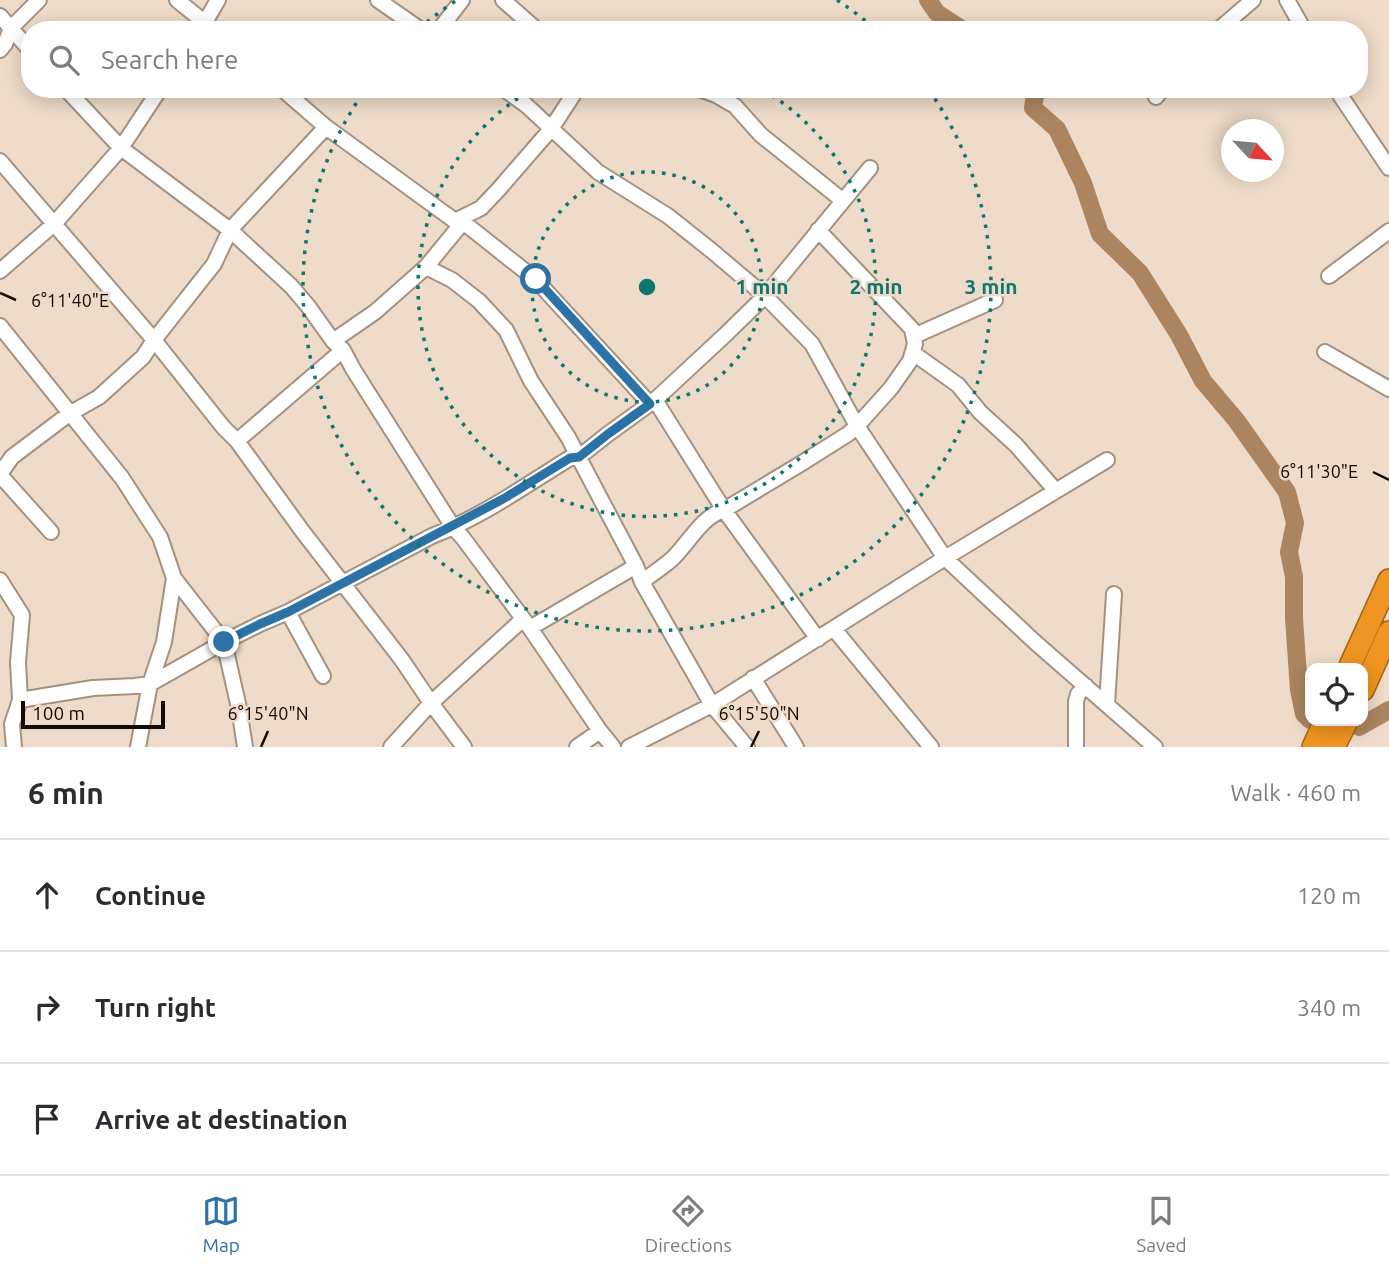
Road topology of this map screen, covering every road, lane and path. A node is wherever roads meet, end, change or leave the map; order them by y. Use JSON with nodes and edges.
{"nodes":[{"id":1,"x":39,"y":0,"type":"edge"},
{"id":2,"x":177,"y":0,"type":"edge"},
{"id":3,"x":218,"y":0,"type":"edge"},
{"id":4,"x":378,"y":0,"type":"edge"},
{"id":5,"x":462,"y":0,"type":"edge"},
{"id":6,"x":503,"y":0,"type":"edge"},
{"id":7,"x":1253,"y":0,"type":"edge"},
{"id":8,"x":1287,"y":0,"type":"edge"},
{"id":9,"x":0,"y":16,"type":"edge"},
{"id":10,"x":200,"y":21,"type":"edge"},
{"id":11,"x":209,"y":21,"type":"edge"},
{"id":12,"x":409,"y":21,"type":"edge"},
{"id":13,"x":446,"y":21,"type":"edge"},
{"id":14,"x":527,"y":21,"type":"edge"},
{"id":15,"x":1228,"y":21,"type":"edge"},
{"id":16,"x":1299,"y":21,"type":"edge"},
{"id":17,"x":11,"y":28,"type":"junction"},
{"id":18,"x":21,"y":40,"type":"edge"},
{"id":19,"x":0,"y":50,"type":"edge"},
{"id":20,"x":74,"y":98,"type":"edge"},
{"id":21,"x":154,"y":98,"type":"edge"},
{"id":22,"x":292,"y":98,"type":"edge"},
{"id":23,"x":516,"y":98,"type":"edge"},
{"id":24,"x":571,"y":98,"type":"edge"},
{"id":25,"x":721,"y":98,"type":"edge"},
{"id":26,"x":1342,"y":98,"type":"edge"},
{"id":27,"x":326,"y":127,"type":"junction"},
{"id":28,"x":551,"y":129,"type":"junction"},
{"id":29,"x":1389,"y":142,"type":"edge"},
{"id":30,"x":121,"y":148,"type":"junction"},
{"id":31,"x":1376,"y":150,"type":"junction"},
{"id":32,"x":0,"y":161,"type":"edge"},
{"id":33,"x":870,"y":168,"type":"dead end"},
{"id":34,"x":1389,"y":168,"type":"edge"},
{"id":35,"x":842,"y":200,"type":"junction"},
{"id":36,"x":481,"y":208,"type":"junction"},
{"id":37,"x":54,"y":224,"type":"junction"},
{"id":38,"x":465,"y":225,"type":"junction"},
{"id":39,"x":230,"y":230,"type":"junction"},
{"id":40,"x":818,"y":230,"type":"junction"},
{"id":41,"x":1389,"y":231,"type":"edge"},
{"id":42,"x":426,"y":267,"type":"junction"},
{"id":43,"x":0,"y":271,"type":"edge"},
{"id":44,"x":1329,"y":276,"type":"dead end"},
{"id":45,"x":765,"y":296,"type":"junction"},
{"id":46,"x":995,"y":300,"type":"dead end"},
{"id":47,"x":0,"y":326,"type":"edge"},
{"id":48,"x":914,"y":337,"type":"junction"},
{"id":49,"x":154,"y":340,"type":"junction"},
{"id":50,"x":338,"y":345,"type":"junction"},
{"id":51,"x":1325,"y":352,"type":"dead end"},
{"id":52,"x":914,"y":353,"type":"junction"},
{"id":53,"x":1389,"y":389,"type":"edge"},
{"id":54,"x":653,"y":402,"type":"junction"},
{"id":55,"x":69,"y":414,"type":"junction"},
{"id":56,"x":857,"y":426,"type":"junction"},
{"id":57,"x":237,"y":441,"type":"junction"},
{"id":58,"x":579,"y":457,"type":"junction"},
{"id":59,"x":1107,"y":460,"type":"dead end"},
{"id":60,"x":0,"y":474,"type":"edge"},
{"id":61,"x":1056,"y":491,"type":"junction"},
{"id":62,"x":724,"y":510,"type":"junction"},
{"id":63,"x":453,"y":527,"type":"junction"},
{"id":64,"x":51,"y":532,"type":"dead end"},
{"id":65,"x":945,"y":558,"type":"junction"},
{"id":66,"x":636,"y":566,"type":"junction"},
{"id":67,"x":174,"y":578,"type":"junction"},
{"id":68,"x":0,"y":580,"type":"edge"},
{"id":69,"x":1389,"y":580,"type":"edge"},
{"id":70,"x":642,"y":582,"type":"junction"},
{"id":71,"x":342,"y":583,"type":"junction"},
{"id":72,"x":1114,"y":594,"type":"dead end"},
{"id":73,"x":288,"y":612,"type":"junction"},
{"id":74,"x":527,"y":623,"type":"junction"},
{"id":75,"x":834,"y":629,"type":"junction"},
{"id":76,"x":1389,"y":632,"type":"edge"},
{"id":77,"x":818,"y":639,"type":"junction"},
{"id":78,"x":224,"y":642,"type":"junction"},
{"id":79,"x":1351,"y":663,"type":"edge"},
{"id":80,"x":323,"y":676,"type":"dead end"},
{"id":81,"x":753,"y":678,"type":"junction"},
{"id":82,"x":1368,"y":679,"type":"edge"},
{"id":83,"x":150,"y":684,"type":"junction"},
{"id":84,"x":1086,"y":686,"type":"junction"},
{"id":85,"x":20,"y":700,"type":"junction"},
{"id":86,"x":431,"y":703,"type":"junction"},
{"id":87,"x":1107,"y":704,"type":"junction"},
{"id":88,"x":712,"y":705,"type":"junction"},
{"id":89,"x":6,"y":725,"type":"edge"},
{"id":90,"x":1323,"y":726,"type":"edge"},
{"id":91,"x":1345,"y":726,"type":"edge"},
{"id":92,"x":600,"y":731,"type":"junction"},
{"id":93,"x":14,"y":747,"type":"edge"},
{"id":94,"x":138,"y":747,"type":"edge"},
{"id":95,"x":244,"y":747,"type":"edge"},
{"id":96,"x":391,"y":747,"type":"edge"},
{"id":97,"x":464,"y":747,"type":"edge"},
{"id":98,"x":577,"y":747,"type":"edge"},
{"id":99,"x":613,"y":747,"type":"edge"},
{"id":100,"x":629,"y":747,"type":"edge"},
{"id":101,"x":747,"y":747,"type":"edge"},
{"id":102,"x":796,"y":747,"type":"edge"},
{"id":103,"x":931,"y":747,"type":"edge"},
{"id":104,"x":1076,"y":747,"type":"edge"},
{"id":105,"x":1155,"y":747,"type":"edge"},
{"id":106,"x":1313,"y":747,"type":"edge"},
{"id":107,"x":1334,"y":747,"type":"edge"}],
"edges":[{"from":1,"to":17,"type":"street"},
{"from":2,"to":10,"type":"street"},
{"from":3,"to":11,"type":"street"},
{"from":4,"to":12,"type":"street"},
{"from":5,"to":13,"type":"street"},
{"from":6,"to":14,"type":"street"},
{"from":7,"to":15,"type":"street"},
{"from":8,"to":16,"type":"street"},
{"from":9,"to":17,"type":"street"},
{"from":17,"to":18,"type":"street"},
{"from":17,"to":19,"type":"street"},
{"from":20,"to":30,"type":"street"},
{"from":21,"to":30,"type":"street"},
{"from":22,"to":27,"type":"street"},
{"from":23,"to":28,"type":"street"},
{"from":24,"to":28,"type":"street"},
{"from":25,"to":35,"type":"street"},
{"from":26,"to":31,"type":"street"},
{"from":27,"to":38,"type":"street"},
{"from":27,"to":39,"type":"street"},
{"from":28,"to":36,"type":"street"},
{"from":28,"to":45,"type":"street"},
{"from":29,"to":31,"type":"street"},
{"from":30,"to":37,"type":"street"},
{"from":30,"to":39,"type":"street"},
{"from":31,"to":34,"type":"street"},
{"from":32,"to":37,"type":"street"},
{"from":33,"to":35,"type":"street"},
{"from":35,"to":40,"type":"street"},
{"from":36,"to":38,"type":"street"},
{"from":36,"to":38,"type":"street"},
{"from":37,"to":43,"type":"street"},
{"from":37,"to":49,"type":"street"},
{"from":38,"to":42,"type":"street"},
{"from":38,"to":54,"type":"street"},
{"from":39,"to":49,"type":"street"},
{"from":39,"to":50,"type":"street"},
{"from":40,"to":45,"type":"street"},
{"from":40,"to":48,"type":"street"},
{"from":41,"to":44,"type":"street"},
{"from":42,"to":50,"type":"street"},
{"from":42,"to":58,"type":"street"},
{"from":45,"to":54,"type":"street"},
{"from":45,"to":56,"type":"street"},
{"from":46,"to":48,"type":"street"},
{"from":47,"to":55,"type":"street"},
{"from":48,"to":52,"type":"street"},
{"from":49,"to":55,"type":"street"},
{"from":49,"to":57,"type":"street"},
{"from":50,"to":57,"type":"street"},
{"from":50,"to":63,"type":"street"},
{"from":51,"to":53,"type":"street"},
{"from":52,"to":56,"type":"street"},
{"from":52,"to":61,"type":"street"},
{"from":54,"to":58,"type":"street"},
{"from":54,"to":62,"type":"street"},
{"from":55,"to":60,"type":"street"},
{"from":55,"to":67,"type":"street"},
{"from":56,"to":62,"type":"street"},
{"from":56,"to":65,"type":"street"},
{"from":57,"to":71,"type":"street"},
{"from":58,"to":63,"type":"street"},
{"from":58,"to":66,"type":"street"},
{"from":59,"to":61,"type":"street"},
{"from":60,"to":64,"type":"street"},
{"from":61,"to":65,"type":"street"},
{"from":62,"to":70,"type":"street"},
{"from":62,"to":77,"type":"street"},
{"from":63,"to":71,"type":"street"},
{"from":63,"to":74,"type":"street"},
{"from":65,"to":75,"type":"street"},
{"from":65,"to":84,"type":"street"},
{"from":66,"to":70,"type":"street"},
{"from":66,"to":74,"type":"street"},
{"from":67,"to":78,"type":"street"},
{"from":67,"to":83,"type":"street"},
{"from":68,"to":85,"type":"street"},
{"from":69,"to":79,"type":"highway"},
{"from":70,"to":88,"type":"street"},
{"from":71,"to":73,"type":"street"},
{"from":71,"to":86,"type":"street"},
{"from":72,"to":87,"type":"street"},
{"from":73,"to":78,"type":"street"},
{"from":73,"to":80,"type":"street"},
{"from":74,"to":86,"type":"street"},
{"from":74,"to":92,"type":"street"},
{"from":75,"to":77,"type":"street"},
{"from":75,"to":103,"type":"street"},
{"from":76,"to":82,"type":"highway"},
{"from":77,"to":81,"type":"street"},
{"from":78,"to":83,"type":"street"},
{"from":78,"to":95,"type":"street"},
{"from":81,"to":88,"type":"street"},
{"from":81,"to":102,"type":"street"},
{"from":83,"to":85,"type":"street"},
{"from":83,"to":94,"type":"street"},
{"from":84,"to":87,"type":"street"},
{"from":84,"to":104,"type":"street"},
{"from":85,"to":89,"type":"street"},
{"from":86,"to":96,"type":"street"},
{"from":86,"to":97,"type":"street"},
{"from":87,"to":105,"type":"street"},
{"from":88,"to":100,"type":"street"},
{"from":88,"to":101,"type":"street"},
{"from":89,"to":93,"type":"street"},
{"from":90,"to":106,"type":"highway"},
{"from":91,"to":107,"type":"highway"},
{"from":92,"to":98,"type":"street"},
{"from":92,"to":99,"type":"street"}]}
